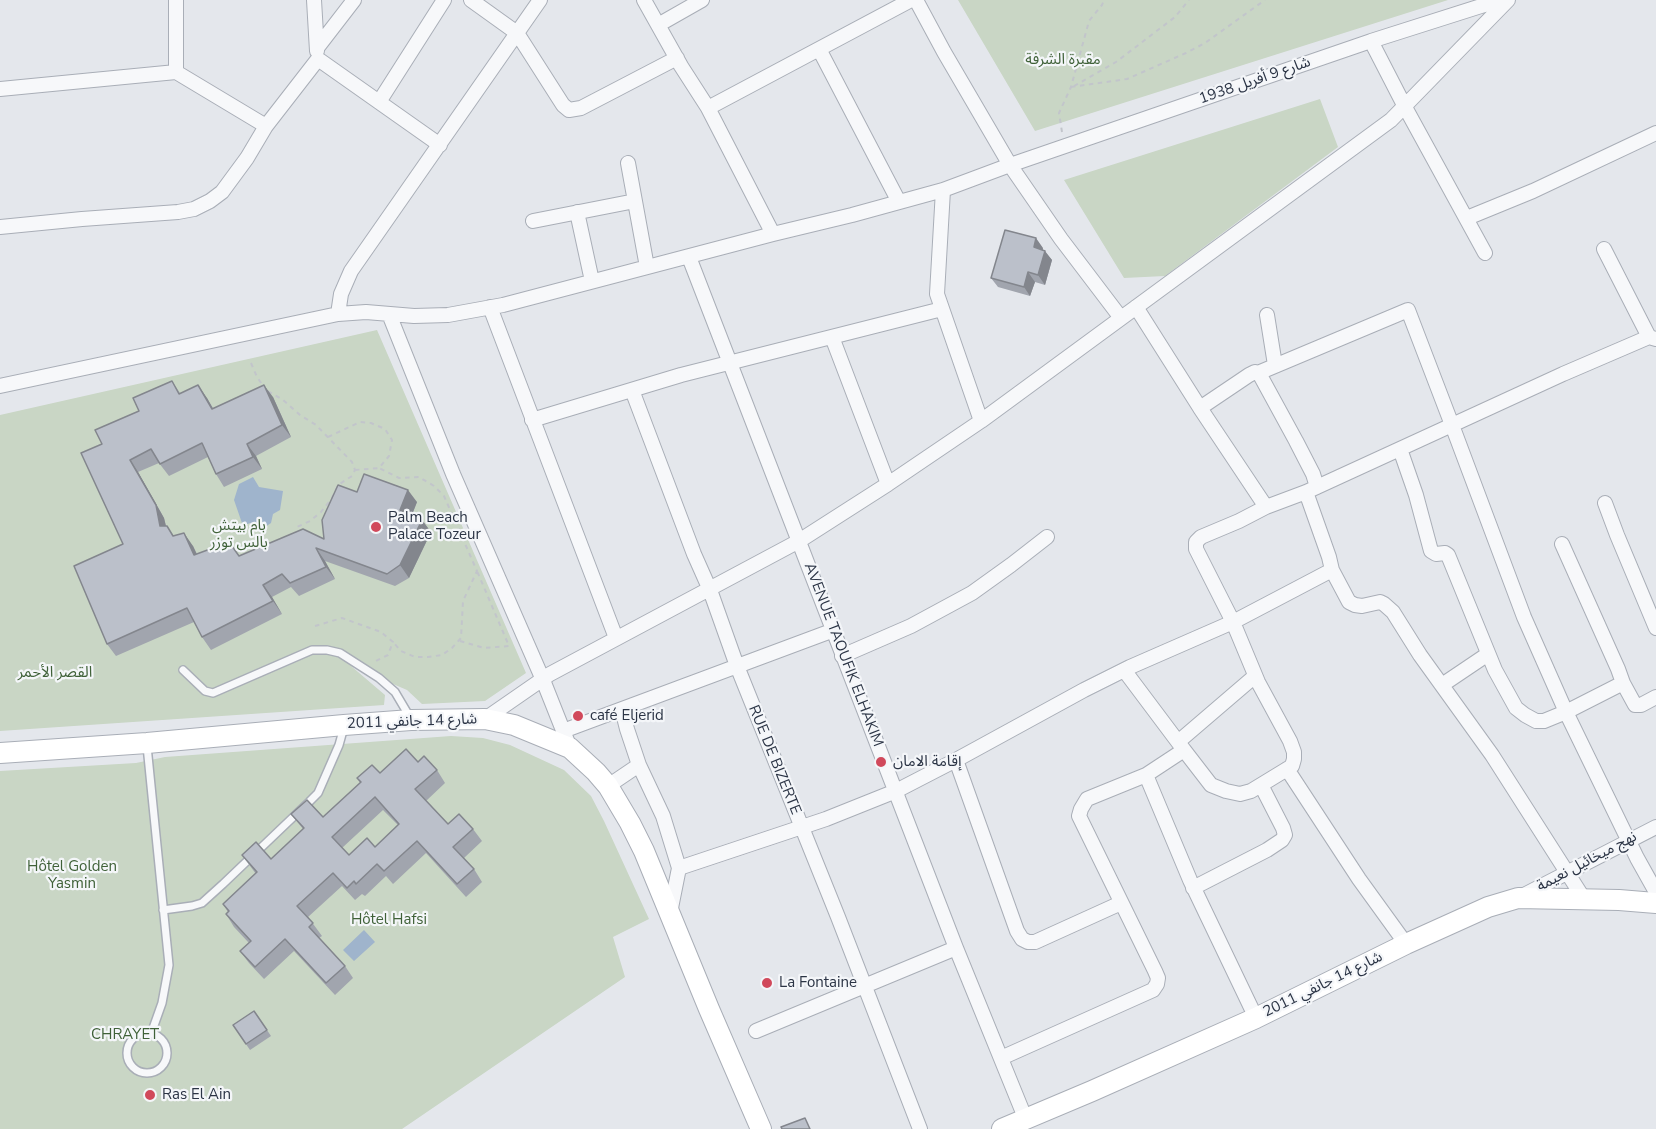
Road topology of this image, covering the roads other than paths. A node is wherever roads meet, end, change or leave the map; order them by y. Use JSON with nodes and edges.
{"nodes":[{"id":1,"x":176,"y":0,"type":"edge"},
{"id":2,"x":314,"y":0,"type":"edge"},
{"id":3,"x":354,"y":0,"type":"edge"},
{"id":4,"x":444,"y":0,"type":"edge"},
{"id":5,"x":471,"y":0,"type":"edge"},
{"id":6,"x":540,"y":0,"type":"edge"},
{"id":7,"x":644,"y":0,"type":"edge"},
{"id":8,"x":702,"y":0,"type":"edge"},
{"id":9,"x":911,"y":0,"type":"edge"},
{"id":10,"x":916,"y":0,"type":"edge"},
{"id":11,"x":1500,"y":0,"type":"edge"},
{"id":12,"x":1508,"y":0,"type":"edge"},
{"id":13,"x":658,"y":25,"type":"junction"},
{"id":14,"x":517,"y":33,"type":"junction"},
{"id":15,"x":1371,"y":41,"type":"junction"},
{"id":16,"x":819,"y":50,"type":"junction"},
{"id":17,"x":317,"y":54,"type":"junction"},
{"id":18,"x":676,"y":58,"type":"junction"},
{"id":19,"x":176,"y":72,"type":"junction"},
{"id":20,"x":0,"y":89,"type":"edge"},
{"id":21,"x":379,"y":102,"type":"junction"},
{"id":22,"x":1405,"y":107,"type":"junction"},
{"id":23,"x":708,"y":108,"type":"junction"},
{"id":24,"x":266,"y":126,"type":"junction"},
{"id":25,"x":1656,"y":133,"type":"edge"},
{"id":26,"x":440,"y":144,"type":"junction"},
{"id":27,"x":628,"y":163,"type":"dead end"},
{"id":28,"x":1010,"y":165,"type":"junction"},
{"id":29,"x":943,"y":190,"type":"junction"},
{"id":30,"x":635,"y":201,"type":"junction"},
{"id":31,"x":899,"y":202,"type":"junction"},
{"id":32,"x":577,"y":212,"type":"junction"},
{"id":33,"x":1467,"y":218,"type":"junction"},
{"id":34,"x":533,"y":221,"type":"dead end"},
{"id":35,"x":0,"y":227,"type":"edge"},
{"id":36,"x":773,"y":234,"type":"junction"},
{"id":37,"x":1604,"y":249,"type":"dead end"},
{"id":38,"x":1485,"y":252,"type":"dead end"},
{"id":39,"x":689,"y":257,"type":"junction"},
{"id":40,"x":647,"y":267,"type":"junction"},
{"id":41,"x":592,"y":281,"type":"junction"},
{"id":42,"x":490,"y":307,"type":"junction"},
{"id":43,"x":1136,"y":307,"type":"junction"},
{"id":44,"x":942,"y":309,"type":"junction"},
{"id":45,"x":338,"y":314,"type":"junction"},
{"id":46,"x":389,"y":314,"type":"junction"},
{"id":47,"x":1267,"y":315,"type":"dead end"},
{"id":48,"x":1122,"y":318,"type":"junction"},
{"id":49,"x":832,"y":337,"type":"junction"},
{"id":50,"x":1653,"y":338,"type":"edge"},
{"id":51,"x":731,"y":362,"type":"junction"},
{"id":52,"x":1275,"y":366,"type":"junction"},
{"id":53,"x":1258,"y":373,"type":"junction"},
{"id":54,"x":0,"y":386,"type":"edge"},
{"id":55,"x":632,"y":390,"type":"junction"},
{"id":56,"x":1200,"y":408,"type":"junction"},
{"id":57,"x":532,"y":420,"type":"junction"},
{"id":58,"x":981,"y":421,"type":"junction"},
{"id":59,"x":1452,"y":425,"type":"junction"},
{"id":60,"x":1400,"y":449,"type":"junction"},
{"id":61,"x":888,"y":484,"type":"junction"},
{"id":62,"x":1312,"y":490,"type":"junction"},
{"id":63,"x":1605,"y":503,"type":"dead end"},
{"id":64,"x":1266,"y":507,"type":"junction"},
{"id":65,"x":1047,"y":537,"type":"dead end"},
{"id":66,"x":799,"y":541,"type":"junction"},
{"id":67,"x":1562,"y":544,"type":"dead end"},
{"id":68,"x":1332,"y":570,"type":"junction"},
{"id":69,"x":710,"y":590,"type":"junction"},
{"id":70,"x":1233,"y":622,"type":"junction"},
{"id":71,"x":1656,"y":628,"type":"edge"},
{"id":72,"x":834,"y":630,"type":"junction"},
{"id":73,"x":616,"y":638,"type":"junction"},
{"id":74,"x":1488,"y":654,"type":"junction"},
{"id":75,"x":842,"y":656,"type":"junction"},
{"id":76,"x":737,"y":666,"type":"junction"},
{"id":77,"x":183,"y":670,"type":"dead end"},
{"id":78,"x":1124,"y":670,"type":"junction"},
{"id":79,"x":1255,"y":676,"type":"junction"},
{"id":80,"x":543,"y":680,"type":"junction"},
{"id":81,"x":1623,"y":683,"type":"junction"},
{"id":82,"x":1442,"y":685,"type":"junction"},
{"id":83,"x":1656,"y":697,"type":"edge"},
{"id":84,"x":622,"y":710,"type":"junction"},
{"id":85,"x":1566,"y":712,"type":"junction"},
{"id":86,"x":484,"y":719,"type":"junction"},
{"id":87,"x":411,"y":720,"type":"junction"},
{"id":88,"x":344,"y":724,"type":"junction"},
{"id":89,"x":567,"y":739,"type":"junction"},
{"id":90,"x":147,"y":743,"type":"junction"},
{"id":91,"x":1181,"y":746,"type":"junction"},
{"id":92,"x":0,"y":753,"type":"edge"},
{"id":93,"x":956,"y":760,"type":"junction"},
{"id":94,"x":639,"y":765,"type":"junction"},
{"id":95,"x":1287,"y":769,"type":"junction"},
{"id":96,"x":1146,"y":775,"type":"junction"},
{"id":97,"x":1261,"y":785,"type":"junction"},
{"id":98,"x":608,"y":786,"type":"junction"},
{"id":99,"x":896,"y":791,"type":"junction"},
{"id":100,"x":1656,"y":826,"type":"edge"},
{"id":101,"x":802,"y":827,"type":"junction"},
{"id":102,"x":1628,"y":840,"type":"junction"},
{"id":103,"x":679,"y":868,"type":"junction"},
{"id":104,"x":1568,"y":872,"type":"junction"},
{"id":105,"x":1193,"y":888,"type":"junction"},
{"id":106,"x":1656,"y":892,"type":"edge"},
{"id":107,"x":1518,"y":898,"type":"junction"},
{"id":108,"x":1584,"y":899,"type":"junction"},
{"id":109,"x":1121,"y":903,"type":"junction"},
{"id":110,"x":1656,"y":903,"type":"edge"},
{"id":111,"x":163,"y":910,"type":"junction"},
{"id":112,"x":670,"y":913,"type":"junction"},
{"id":113,"x":1406,"y":944,"type":"junction"},
{"id":114,"x":956,"y":948,"type":"junction"},
{"id":115,"x":865,"y":987,"type":"junction"},
{"id":116,"x":1256,"y":1018,"type":"junction"},
{"id":117,"x":756,"y":1031,"type":"dead end"},
{"id":118,"x":151,"y":1034,"type":"junction"},
{"id":119,"x":1001,"y":1058,"type":"junction"},
{"id":120,"x":1026,"y":1120,"type":"junction"},
{"id":121,"x":761,"y":1129,"type":"edge"},
{"id":122,"x":920,"y":1129,"type":"edge"},
{"id":123,"x":1002,"y":1129,"type":"edge"}],
"edges":[{"from":1,"to":19,"type":"street"},
{"from":2,"to":17,"type":"street"},
{"from":3,"to":17,"type":"street"},
{"from":4,"to":21,"type":"street"},
{"from":5,"to":14,"type":"street"},
{"from":6,"to":14,"type":"street"},
{"from":7,"to":13,"type":"street"},
{"from":8,"to":13,"type":"street"},
{"from":9,"to":16,"type":"street"},
{"from":10,"to":28,"type":"street"},
{"from":11,"to":15,"type":"street","name":"شارع 9 أفريل 1938"},
{"from":12,"to":22,"type":"street"},
{"from":13,"to":18,"type":"street"},
{"from":14,"to":18,"type":"street"},
{"from":14,"to":26,"type":"street"},
{"from":15,"to":22,"type":"street"},
{"from":15,"to":28,"type":"street","name":"شارع 9 أفريل 1938"},
{"from":16,"to":23,"type":"street"},
{"from":16,"to":31,"type":"street"},
{"from":17,"to":21,"type":"street"},
{"from":17,"to":24,"type":"street"},
{"from":18,"to":23,"type":"street"},
{"from":19,"to":20,"type":"street"},
{"from":19,"to":24,"type":"street"},
{"from":21,"to":26,"type":"street"},
{"from":22,"to":33,"type":"street"},
{"from":22,"to":43,"type":"street"},
{"from":23,"to":36,"type":"street"},
{"from":24,"to":35,"type":"street"},
{"from":25,"to":33,"type":"street"},
{"from":26,"to":45,"type":"street"},
{"from":27,"to":30,"type":"street"},
{"from":28,"to":29,"type":"street","name":"شارع 9 أفريل 1938"},
{"from":28,"to":48,"type":"street"},
{"from":29,"to":31,"type":"street","name":"شارع 9 أفريل 1938"},
{"from":29,"to":44,"type":"street"},
{"from":30,"to":32,"type":"street"},
{"from":30,"to":40,"type":"street"},
{"from":31,"to":36,"type":"street","name":"شارع 9 أفريل 1938"},
{"from":32,"to":34,"type":"street"},
{"from":32,"to":41,"type":"street"},
{"from":33,"to":38,"type":"street"},
{"from":36,"to":39,"type":"street","name":"شارع 9 أفريل 1938"},
{"from":37,"to":50,"type":"street"},
{"from":39,"to":40,"type":"street","name":"شارع 9 أفريل 1938"},
{"from":39,"to":51,"type":"street","name":"AVENUE TAOUFIK ELHAKIM"},
{"from":40,"to":41,"type":"street","name":"شارع 9 أفريل 1938"},
{"from":41,"to":42,"type":"street","name":"شارع 9 أفريل 1938"},
{"from":42,"to":46,"type":"street","name":"شارع 9 أفريل 1938"},
{"from":42,"to":57,"type":"street"},
{"from":43,"to":48,"type":"street"},
{"from":43,"to":56,"type":"street"},
{"from":44,"to":49,"type":"street"},
{"from":44,"to":58,"type":"street"},
{"from":45,"to":46,"type":"street","name":"شارع 9 أفريل 1938"},
{"from":45,"to":54,"type":"street","name":"شارع 9 أفريل 1938"},
{"from":46,"to":80,"type":"street"},
{"from":47,"to":52,"type":"street"},
{"from":48,"to":58,"type":"street"},
{"from":49,"to":51,"type":"street"},
{"from":49,"to":61,"type":"street"},
{"from":50,"to":59,"type":"street"},
{"from":51,"to":55,"type":"street"},
{"from":51,"to":66,"type":"street","name":"AVENUE TAOUFIK ELHAKIM"},
{"from":52,"to":53,"type":"street"},
{"from":52,"to":59,"type":"street"},
{"from":53,"to":56,"type":"street"},
{"from":53,"to":62,"type":"street"},
{"from":55,"to":57,"type":"street"},
{"from":55,"to":69,"type":"street","name":"RUE DE BIZERTE"},
{"from":56,"to":64,"type":"street"},
{"from":57,"to":73,"type":"street"},
{"from":58,"to":61,"type":"street"},
{"from":59,"to":60,"type":"street"},
{"from":59,"to":85,"type":"street"},
{"from":60,"to":62,"type":"street"},
{"from":60,"to":74,"type":"street"},
{"from":61,"to":66,"type":"street"},
{"from":62,"to":64,"type":"street"},
{"from":62,"to":68,"type":"street"},
{"from":63,"to":71,"type":"street"},
{"from":64,"to":70,"type":"street"},
{"from":65,"to":75,"type":"street"},
{"from":66,"to":69,"type":"street"},
{"from":66,"to":72,"type":"street","name":"AVENUE TAOUFIK ELHAKIM"},
{"from":67,"to":81,"type":"street"},
{"from":68,"to":70,"type":"street"},
{"from":68,"to":82,"type":"street"},
{"from":69,"to":73,"type":"street"},
{"from":69,"to":76,"type":"street","name":"RUE DE BIZERTE"},
{"from":70,"to":78,"type":"street"},
{"from":70,"to":79,"type":"street"},
{"from":72,"to":75,"type":"street","name":"AVENUE TAOUFIK ELHAKIM"},
{"from":72,"to":76,"type":"street"},
{"from":73,"to":80,"type":"street"},
{"from":74,"to":82,"type":"street"},
{"from":74,"to":85,"type":"street"},
{"from":75,"to":99,"type":"street","name":"AVENUE TAOUFIK ELHAKIM"},
{"from":76,"to":84,"type":"street"},
{"from":76,"to":101,"type":"street","name":"RUE DE BIZERTE"},
{"from":77,"to":87,"type":"lane"},
{"from":78,"to":91,"type":"street"},
{"from":78,"to":93,"type":"street"},
{"from":79,"to":91,"type":"street"},
{"from":79,"to":95,"type":"street"},
{"from":80,"to":86,"type":"street"},
{"from":80,"to":89,"type":"street"},
{"from":81,"to":83,"type":"street"},
{"from":81,"to":85,"type":"street"},
{"from":82,"to":104,"type":"street"},
{"from":84,"to":89,"type":"street"},
{"from":84,"to":94,"type":"street"},
{"from":85,"to":102,"type":"street"},
{"from":86,"to":87,"type":"main road","name":"شارع 14 جانفي 2011"},
{"from":86,"to":89,"type":"main road","name":"شارع 14 جانفي 2011"},
{"from":87,"to":88,"type":"main road","name":"شارع 14 جانفي 2011"},
{"from":88,"to":90,"type":"main road","name":"شارع 14 جانفي 2011"},
{"from":88,"to":111,"type":"lane"},
{"from":89,"to":98,"type":"main road","name":"شارع 14 جانفي 2011"},
{"from":90,"to":92,"type":"main road","name":"شارع 14 جانفي 2011"},
{"from":90,"to":111,"type":"lane"},
{"from":91,"to":96,"type":"street"},
{"from":91,"to":97,"type":"street"},
{"from":93,"to":99,"type":"street"},
{"from":93,"to":109,"type":"street"},
{"from":94,"to":98,"type":"street"},
{"from":94,"to":103,"type":"street"},
{"from":95,"to":97,"type":"street"},
{"from":95,"to":113,"type":"street"},
{"from":96,"to":105,"type":"street"},
{"from":96,"to":109,"type":"street"},
{"from":97,"to":105,"type":"street"},
{"from":98,"to":112,"type":"main road","name":"شارع 14 جانفي 2011"},
{"from":99,"to":101,"type":"street"},
{"from":99,"to":114,"type":"street","name":"AVENUE TAOUFIK ELHAKIM"},
{"from":100,"to":102,"type":"street","name":"نهج ميخائيل نعيمة"},
{"from":101,"to":103,"type":"street"},
{"from":101,"to":115,"type":"street","name":"RUE DE BIZERTE"},
{"from":102,"to":104,"type":"street","name":"نهج ميخائيل نعيمة"},
{"from":102,"to":106,"type":"street"},
{"from":103,"to":112,"type":"street"},
{"from":104,"to":107,"type":"street","name":"نهج ميخائيل نعيمة"},
{"from":104,"to":108,"type":"street"},
{"from":105,"to":116,"type":"street"},
{"from":107,"to":108,"type":"main road","name":"شارع 14 جانفي 2011"},
{"from":107,"to":113,"type":"main road","name":"شارع 14 جانفي 2011"},
{"from":108,"to":110,"type":"main road","name":"شارع 14 جانفي 2011"},
{"from":109,"to":119,"type":"street"},
{"from":111,"to":118,"type":"lane"},
{"from":112,"to":121,"type":"main road","name":"شارع 14 جانفي 2011"},
{"from":113,"to":116,"type":"main road","name":"شارع 14 جانفي 2011"},
{"from":114,"to":115,"type":"street"},
{"from":114,"to":119,"type":"street","name":"AVENUE TAOUFIK ELHAKIM"},
{"from":115,"to":117,"type":"street"},
{"from":115,"to":122,"type":"street","name":"RUE DE BIZERTE"},
{"from":116,"to":120,"type":"main road","name":"شارع 14 جانفي 2011"},
{"from":118,"to":118,"type":"lane"},
{"from":119,"to":120,"type":"street","name":"AVENUE TAOUFIK ELHAKIM"},
{"from":120,"to":123,"type":"main road","name":"شارع 14 جانفي 2011"}]}
